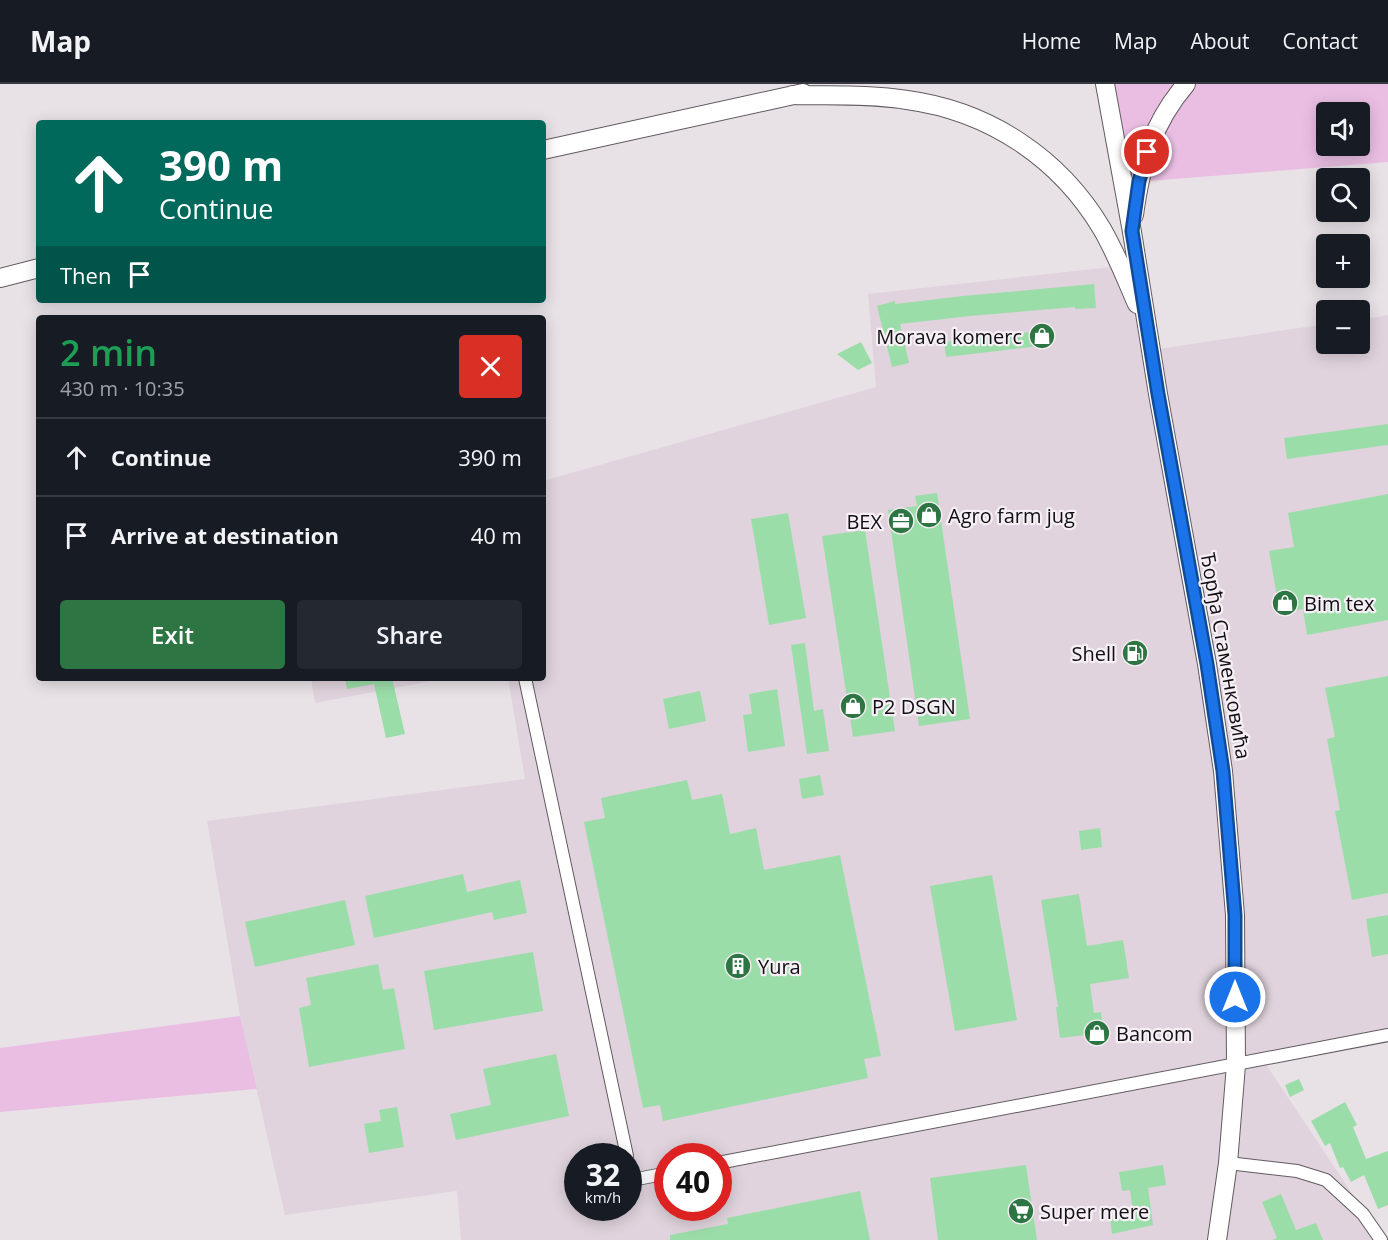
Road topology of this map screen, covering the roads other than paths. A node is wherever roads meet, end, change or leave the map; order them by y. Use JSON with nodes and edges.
{"nodes":[{"id":1,"x":846,"y":84,"type":"edge"},
{"id":2,"x":1105,"y":84,"type":"edge"},
{"id":3,"x":1186,"y":84,"type":"edge"},
{"id":4,"x":793,"y":95,"type":"junction"},
{"id":5,"x":546,"y":149,"type":"edge"},
{"id":6,"x":1132,"y":231,"type":"junction"},
{"id":7,"x":36,"y":269,"type":"edge"},
{"id":8,"x":0,"y":278,"type":"edge"},
{"id":9,"x":1147,"y":328,"type":"junction"},
{"id":10,"x":526,"y":681,"type":"edge"},
{"id":11,"x":1388,"y":1035,"type":"edge"},
{"id":12,"x":1236,"y":1065,"type":"junction"},
{"id":13,"x":624,"y":1143,"type":"edge"},
{"id":14,"x":732,"y":1160,"type":"edge"},
{"id":15,"x":1228,"y":1164,"type":"junction"},
{"id":16,"x":1217,"y":1240,"type":"edge"},
{"id":17,"x":1381,"y":1240,"type":"edge"}],
"edges":[{"from":1,"to":4,"type":"street"},
{"from":2,"to":6,"type":"street","name":"Ђорђа Стаменковића"},
{"from":3,"to":6,"type":"street"},
{"from":4,"to":5,"type":"street"},
{"from":4,"to":9,"type":"street"},
{"from":6,"to":9,"type":"street","name":"Ђорђа Стаменковића"},
{"from":7,"to":8,"type":"street"},
{"from":9,"to":12,"type":"street","name":"Ђорђа Стаменковића"},
{"from":10,"to":13,"type":"street"},
{"from":11,"to":12,"type":"street"},
{"from":12,"to":14,"type":"street"},
{"from":12,"to":15,"type":"street","name":"Ђорђа Стаменковића"},
{"from":15,"to":16,"type":"street","name":"Ђорђа Стаменковића"},
{"from":15,"to":17,"type":"street"}]}
